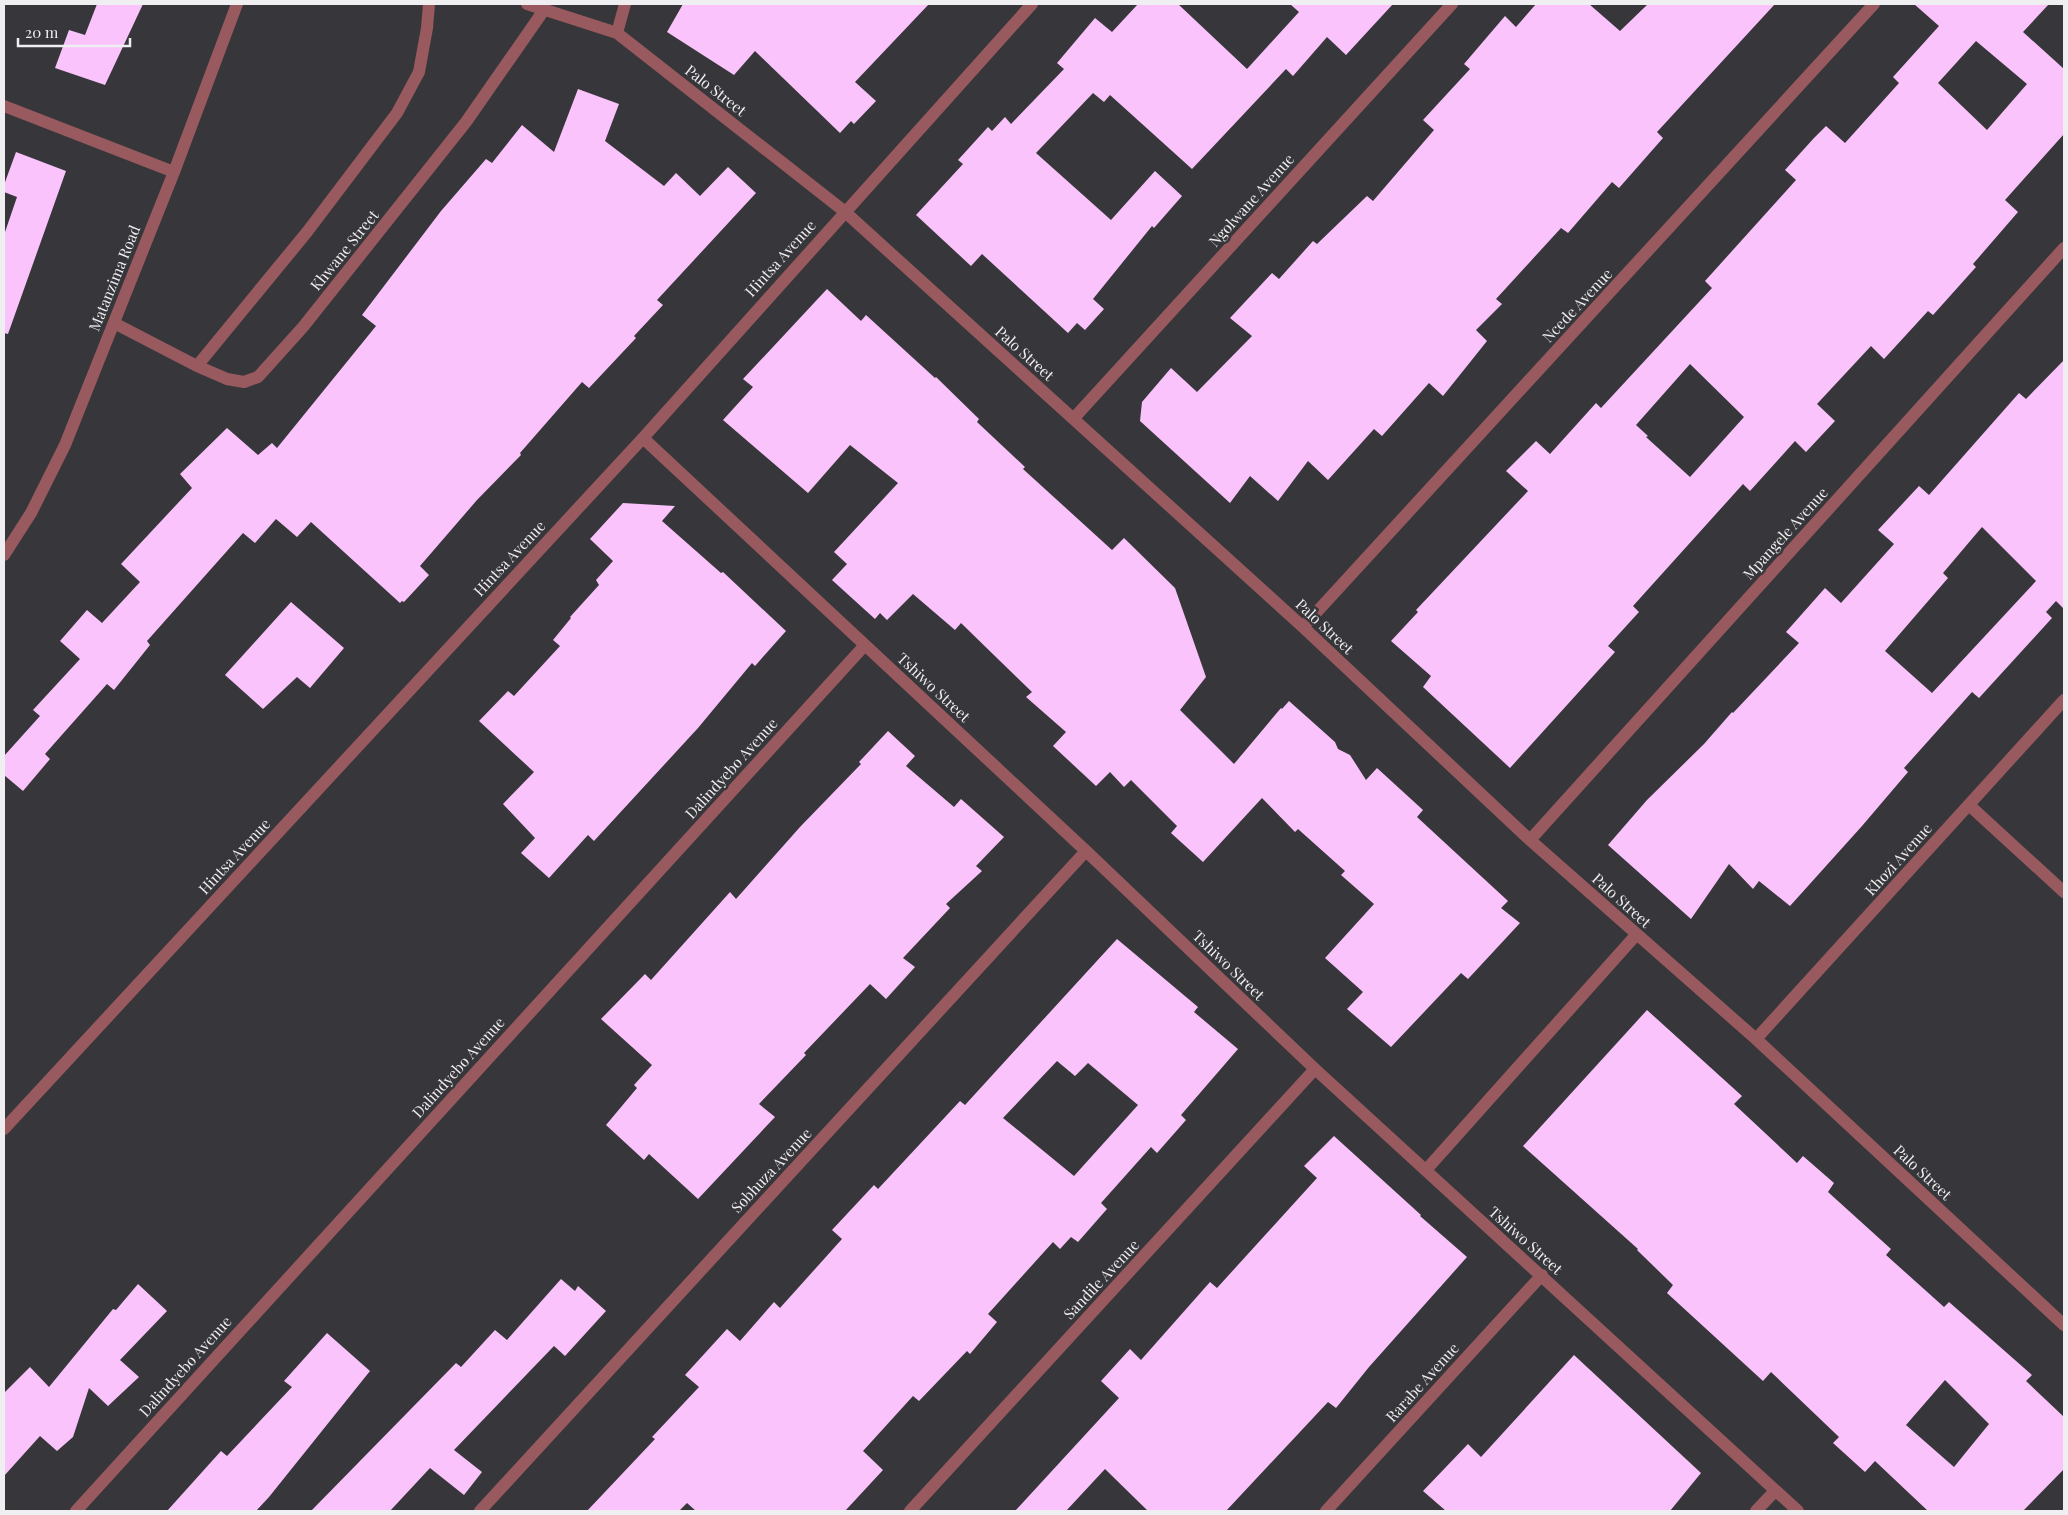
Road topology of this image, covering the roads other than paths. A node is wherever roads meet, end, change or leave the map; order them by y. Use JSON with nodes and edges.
{"nodes":[{"id":1,"x":237,"y":4,"type":"edge"},
{"id":2,"x":429,"y":4,"type":"edge"},
{"id":3,"x":527,"y":4,"type":"edge"},
{"id":4,"x":625,"y":4,"type":"edge"},
{"id":5,"x":1032,"y":4,"type":"edge"},
{"id":6,"x":1452,"y":4,"type":"edge"},
{"id":7,"x":1874,"y":4,"type":"edge"},
{"id":8,"x":544,"y":10,"type":"junction"},
{"id":9,"x":617,"y":33,"type":"junction"},
{"id":10,"x":4,"y":106,"type":"edge"},
{"id":11,"x":174,"y":172,"type":"junction"},
{"id":12,"x":844,"y":211,"type":"junction"},
{"id":13,"x":2064,"y":248,"type":"edge"},
{"id":14,"x":114,"y":323,"type":"junction"},
{"id":15,"x":197,"y":366,"type":"junction"},
{"id":16,"x":1074,"y":418,"type":"junction"},
{"id":17,"x":642,"y":438,"type":"junction"},
{"id":18,"x":4,"y":555,"type":"edge"},
{"id":19,"x":1302,"y":627,"type":"junction"},
{"id":20,"x":865,"y":645,"type":"junction"},
{"id":21,"x":2064,"y":700,"type":"edge"},
{"id":22,"x":1969,"y":805,"type":"junction"},
{"id":23,"x":1530,"y":840,"type":"junction"},
{"id":24,"x":1086,"y":851,"type":"junction"},
{"id":25,"x":2064,"y":892,"type":"edge"},
{"id":26,"x":1636,"y":935,"type":"junction"},
{"id":27,"x":1756,"y":1039,"type":"junction"},
{"id":28,"x":1315,"y":1069,"type":"junction"},
{"id":29,"x":4,"y":1129,"type":"edge"},
{"id":30,"x":1426,"y":1170,"type":"junction"},
{"id":31,"x":1542,"y":1275,"type":"junction"},
{"id":32,"x":2064,"y":1325,"type":"edge"},
{"id":33,"x":1775,"y":1491,"type":"junction"},
{"id":34,"x":76,"y":1511,"type":"edge"},
{"id":35,"x":480,"y":1511,"type":"edge"},
{"id":36,"x":910,"y":1511,"type":"edge"},
{"id":37,"x":1326,"y":1511,"type":"edge"},
{"id":38,"x":1756,"y":1511,"type":"edge"},
{"id":39,"x":1798,"y":1511,"type":"edge"}],
"edges":[{"from":1,"to":11,"type":"street","name":"Matanzima Road"},
{"from":2,"to":15,"type":"street"},
{"from":3,"to":8,"type":"street","name":"Palo Street"},
{"from":4,"to":9,"type":"street"},
{"from":5,"to":12,"type":"street","name":"Hintsa Avenue"},
{"from":6,"to":16,"type":"street","name":"Ngolwane Avenue"},
{"from":7,"to":19,"type":"street","name":"Ncede Avenue"},
{"from":8,"to":9,"type":"street","name":"Palo Street"},
{"from":8,"to":15,"type":"street","name":"Khwane Street"},
{"from":9,"to":12,"type":"street","name":"Palo Street"},
{"from":10,"to":11,"type":"street"},
{"from":11,"to":14,"type":"street","name":"Matanzima Road"},
{"from":12,"to":16,"type":"street","name":"Palo Street"},
{"from":12,"to":17,"type":"street","name":"Hintsa Avenue"},
{"from":13,"to":23,"type":"street","name":"Mpangele Avenue"},
{"from":14,"to":15,"type":"street","name":"Khwane Street"},
{"from":14,"to":18,"type":"street","name":"Matanzima Road"},
{"from":16,"to":19,"type":"street","name":"Palo Street"},
{"from":17,"to":20,"type":"street","name":"Tshiwo Street"},
{"from":17,"to":29,"type":"street","name":"Hintsa Avenue"},
{"from":19,"to":23,"type":"street","name":"Palo Street"},
{"from":20,"to":24,"type":"street","name":"Tshiwo Street"},
{"from":20,"to":34,"type":"street","name":"Dalindyebo Avenue"},
{"from":21,"to":22,"type":"street","name":"Khozi Avenue"},
{"from":22,"to":25,"type":"street"},
{"from":22,"to":27,"type":"street","name":"Khozi Avenue"},
{"from":23,"to":26,"type":"street","name":"Palo Street"},
{"from":24,"to":28,"type":"street","name":"Tshiwo Street"},
{"from":24,"to":35,"type":"street","name":"Sobhuza Avenue"},
{"from":26,"to":27,"type":"street","name":"Palo Street"},
{"from":26,"to":30,"type":"street"},
{"from":27,"to":32,"type":"street","name":"Palo Street"},
{"from":28,"to":30,"type":"street","name":"Tshiwo Street"},
{"from":28,"to":36,"type":"street","name":"Sandile Avenue"},
{"from":30,"to":31,"type":"street","name":"Tshiwo Street"},
{"from":31,"to":33,"type":"street","name":"Tshiwo Street"},
{"from":31,"to":37,"type":"street","name":"Rarabe Avenue"},
{"from":33,"to":38,"type":"street"},
{"from":33,"to":39,"type":"street","name":"Tshiwo Street"}]}
